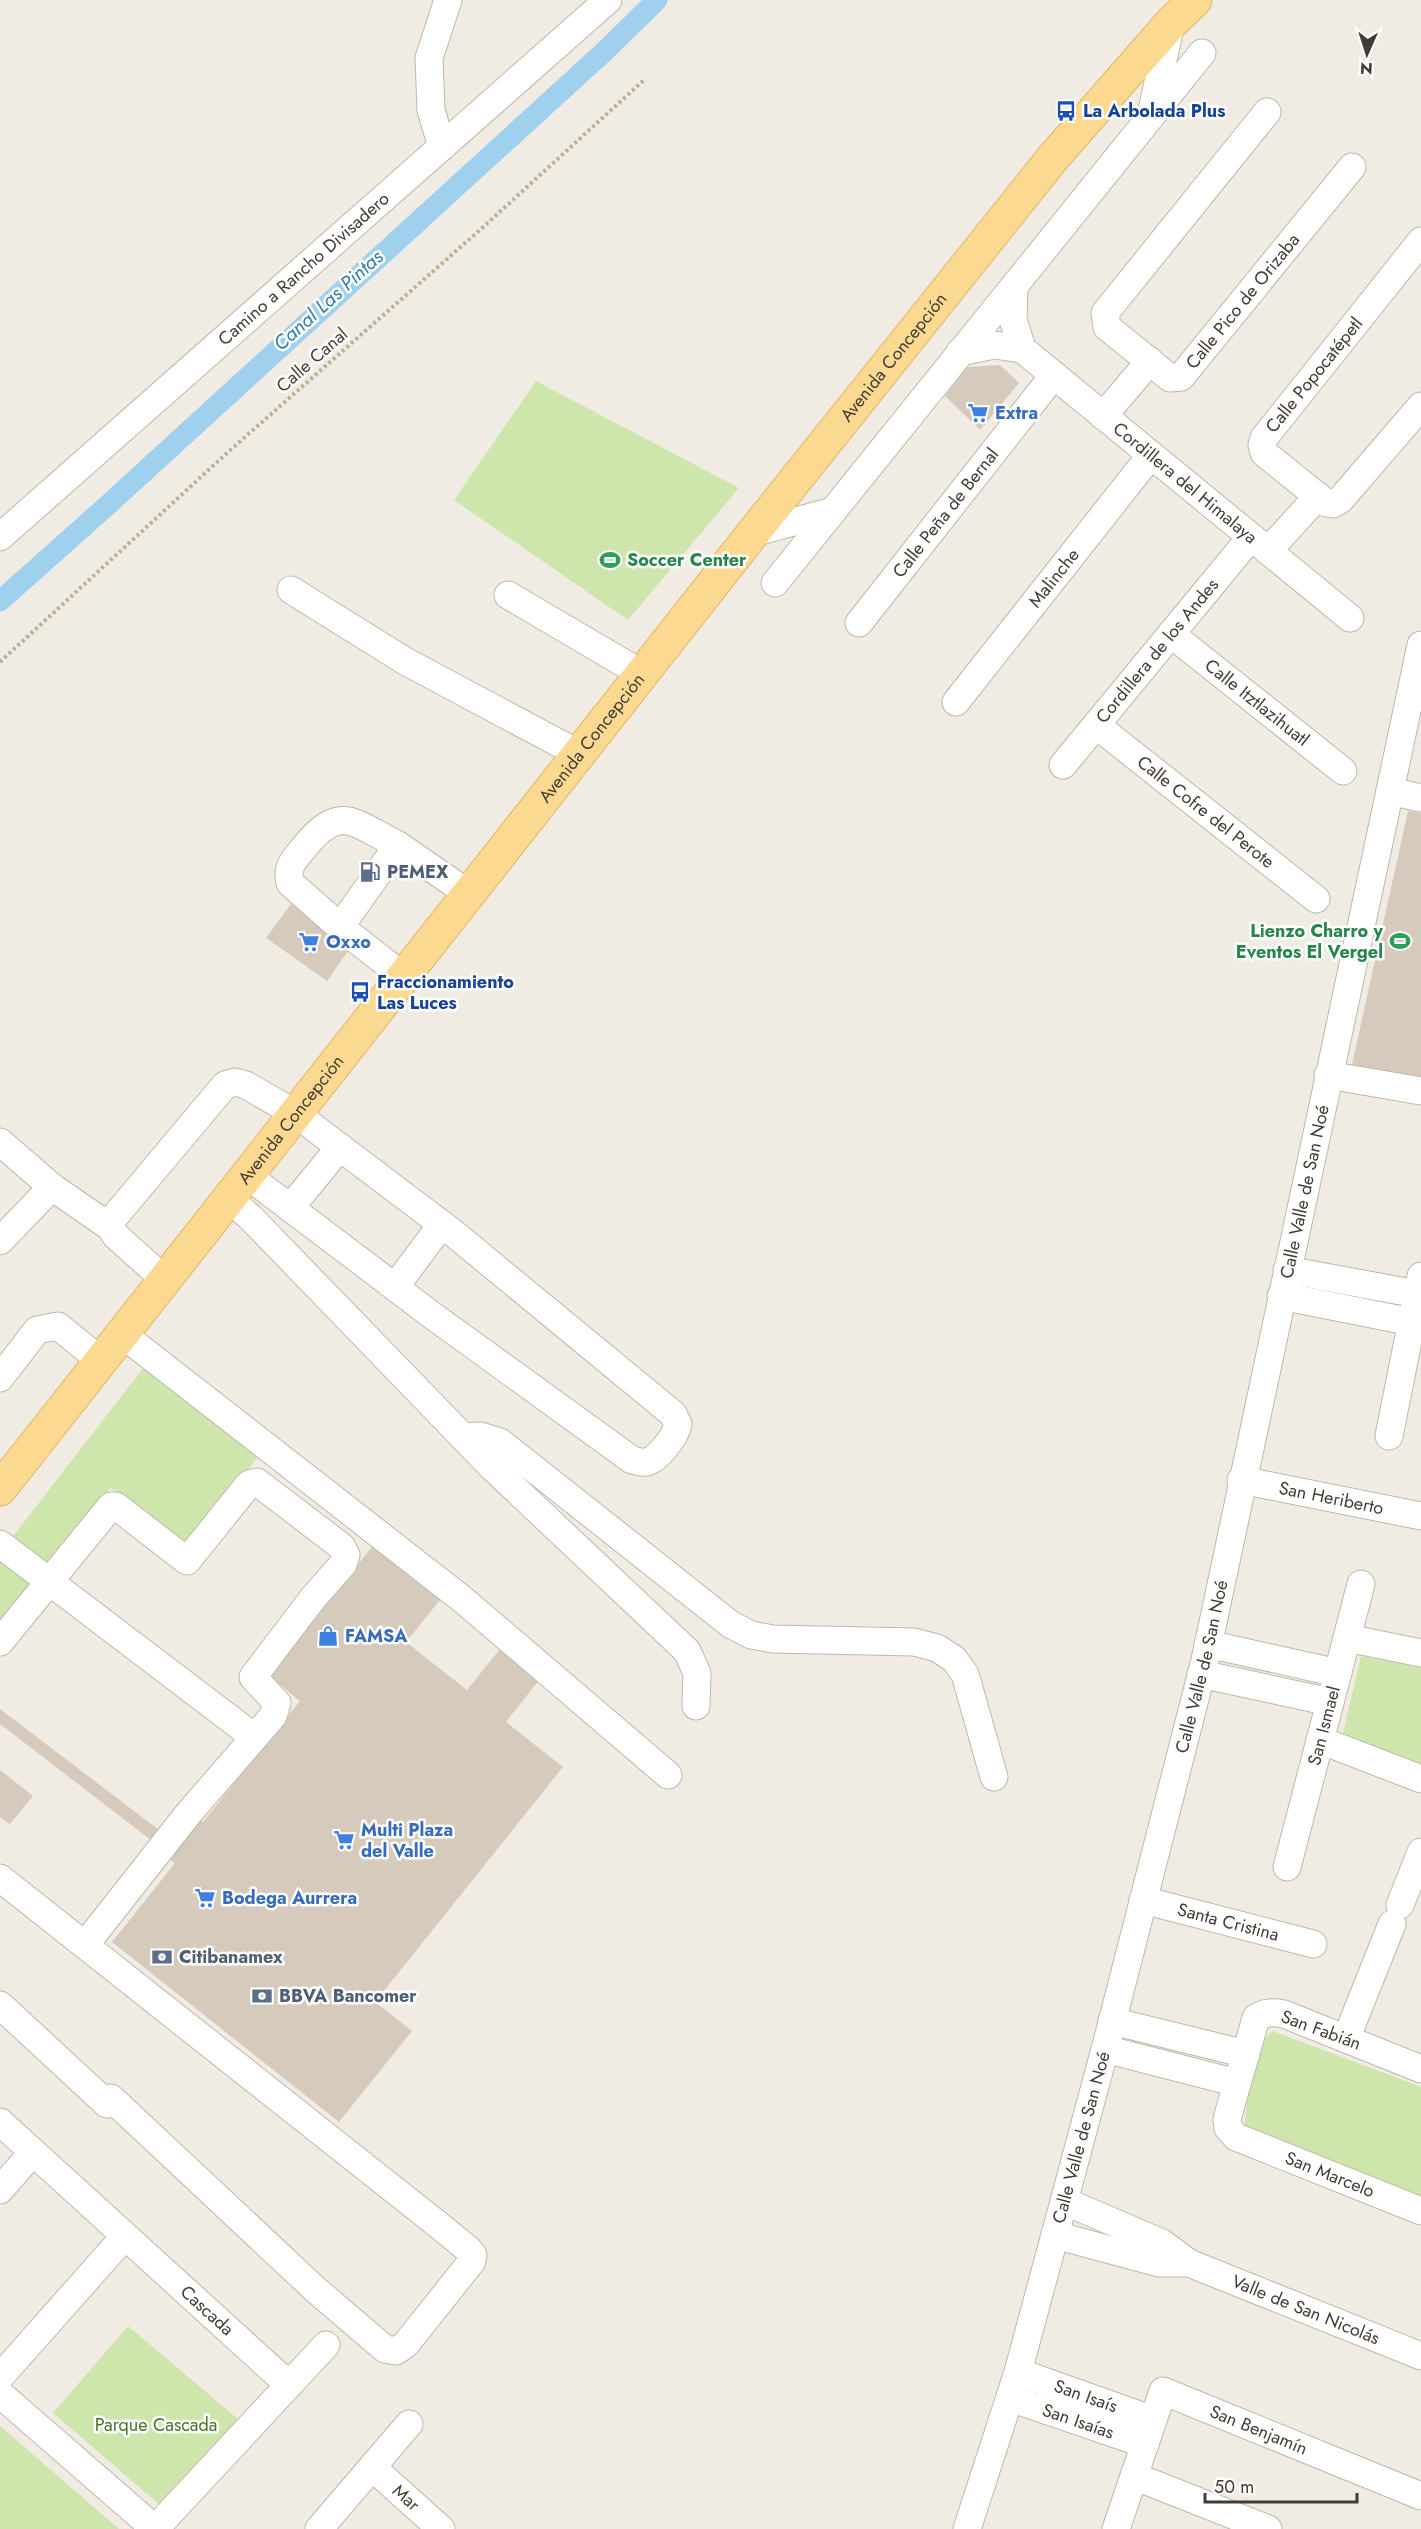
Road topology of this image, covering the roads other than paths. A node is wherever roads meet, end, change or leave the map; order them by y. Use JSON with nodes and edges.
{"nodes":[{"id":1,"x":448,"y":0,"type":"edge"},
{"id":2,"x":608,"y":0,"type":"edge"},
{"id":3,"x":1195,"y":0,"type":"edge"},
{"id":4,"x":1171,"y":23,"type":"junction"},
{"id":5,"x":1202,"y":53,"type":"dead end"},
{"id":6,"x":1267,"y":112,"type":"dead end"},
{"id":7,"x":1150,"y":117,"type":"junction"},
{"id":8,"x":442,"y":147,"type":"junction"},
{"id":9,"x":1352,"y":167,"type":"dead end"},
{"id":10,"x":1421,"y":241,"type":"edge"},
{"id":11,"x":1014,"y":287,"type":"junction"},
{"id":12,"x":1022,"y":349,"type":"junction"},
{"id":13,"x":960,"y":352,"type":"junction"},
{"id":14,"x":1150,"y":361,"type":"junction"},
{"id":15,"x":1053,"y":375,"type":"junction"},
{"id":16,"x":1421,"y":406,"type":"edge"},
{"id":17,"x":1103,"y":416,"type":"junction"},
{"id":18,"x":1151,"y":455,"type":"junction"},
{"id":19,"x":1318,"y":496,"type":"junction"},
{"id":20,"x":833,"y":511,"type":"junction"},
{"id":21,"x":753,"y":533,"type":"junction"},
{"id":22,"x":0,"y":537,"type":"edge"},
{"id":23,"x":1260,"y":544,"type":"junction"},
{"id":24,"x":775,"y":584,"type":"dead end"},
{"id":25,"x":291,"y":590,"type":"dead end"},
{"id":26,"x":508,"y":595,"type":"dead end"},
{"id":27,"x":1350,"y":618,"type":"dead end"},
{"id":28,"x":859,"y":623,"type":"dead end"},
{"id":29,"x":1171,"y":634,"type":"junction"},
{"id":30,"x":1421,"y":645,"type":"edge"},
{"id":31,"x":642,"y":674,"type":"junction"},
{"id":32,"x":957,"y":702,"type":"dead end"},
{"id":33,"x":1096,"y":725,"type":"junction"},
{"id":34,"x":579,"y":754,"type":"junction"},
{"id":35,"x":1063,"y":765,"type":"dead end"},
{"id":36,"x":1343,"y":771,"type":"dead end"},
{"id":37,"x":1390,"y":791,"type":"junction"},
{"id":38,"x":1421,"y":798,"type":"edge"},
{"id":39,"x":398,"y":844,"type":"junction"},
{"id":40,"x":469,"y":894,"type":"junction"},
{"id":41,"x":1316,"y":899,"type":"dead end"},
{"id":42,"x":340,"y":927,"type":"junction"},
{"id":43,"x":404,"y":977,"type":"junction"},
{"id":44,"x":1328,"y":1075,"type":"junction"},
{"id":45,"x":1421,"y":1091,"type":"edge"},
{"id":46,"x":296,"y":1114,"type":"junction"},
{"id":47,"x":0,"y":1142,"type":"edge"},
{"id":48,"x":340,"y":1147,"type":"junction"},
{"id":49,"x":52,"y":1187,"type":"junction"},
{"id":50,"x":238,"y":1187,"type":"junction"},
{"id":51,"x":290,"y":1208,"type":"junction"},
{"id":52,"x":442,"y":1224,"type":"junction"},
{"id":53,"x":110,"y":1227,"type":"junction"},
{"id":54,"x":0,"y":1241,"type":"edge"},
{"id":55,"x":1287,"y":1270,"type":"junction"},
{"id":56,"x":165,"y":1280,"type":"junction"},
{"id":57,"x":1419,"y":1285,"type":"edge"},
{"id":58,"x":395,"y":1287,"type":"junction"},
{"id":59,"x":1281,"y":1296,"type":"junction"},
{"id":60,"x":1412,"y":1322,"type":"junction"},
{"id":61,"x":122,"y":1334,"type":"junction"},
{"id":62,"x":101,"y":1361,"type":"junction"},
{"id":63,"x":0,"y":1378,"type":"edge"},
{"id":64,"x":1411,"y":1379,"type":"edge"},
{"id":65,"x":1389,"y":1436,"type":"dead end"},
{"id":66,"x":463,"y":1437,"type":"junction"},
{"id":67,"x":1241,"y":1480,"type":"junction"},
{"id":68,"x":0,"y":1490,"type":"edge"},
{"id":69,"x":1421,"y":1516,"type":"edge"},
{"id":70,"x":0,"y":1544,"type":"edge"},
{"id":71,"x":50,"y":1581,"type":"junction"},
{"id":72,"x":1361,"y":1584,"type":"dead end"},
{"id":73,"x":1347,"y":1638,"type":"junction"},
{"id":74,"x":0,"y":1642,"type":"edge"},
{"id":75,"x":1208,"y":1644,"type":"junction"},
{"id":76,"x":1421,"y":1653,"type":"edge"},
{"id":77,"x":1338,"y":1673,"type":"junction"},
{"id":78,"x":1201,"y":1674,"type":"junction"},
{"id":79,"x":1330,"y":1702,"type":"junction"},
{"id":80,"x":696,"y":1706,"type":"dead end"},
{"id":81,"x":254,"y":1737,"type":"junction"},
{"id":82,"x":1320,"y":1740,"type":"junction"},
{"id":83,"x":668,"y":1775,"type":"dead end"},
{"id":84,"x":994,"y":1777,"type":"dead end"},
{"id":85,"x":1421,"y":1779,"type":"edge"},
{"id":86,"x":1421,"y":1852,"type":"edge"},
{"id":87,"x":1287,"y":1867,"type":"dead end"},
{"id":88,"x":0,"y":1878,"type":"edge"},
{"id":89,"x":1143,"y":1900,"type":"junction"},
{"id":90,"x":1313,"y":1944,"type":"dead end"},
{"id":91,"x":85,"y":1945,"type":"junction"},
{"id":92,"x":0,"y":2005,"type":"edge"},
{"id":93,"x":1112,"y":2021,"type":"junction"},
{"id":94,"x":1346,"y":2039,"type":"junction"},
{"id":95,"x":1105,"y":2049,"type":"junction"},
{"id":96,"x":1246,"y":2054,"type":"junction"},
{"id":97,"x":1421,"y":2069,"type":"edge"},
{"id":98,"x":1237,"y":2083,"type":"junction"},
{"id":99,"x":0,"y":2122,"type":"edge"},
{"id":100,"x":1236,"y":2137,"type":"joint"},
{"id":101,"x":33,"y":2152,"type":"junction"},
{"id":102,"x":0,"y":2190,"type":"edge"},
{"id":103,"x":1064,"y":2201,"type":"junction"},
{"id":104,"x":1421,"y":2211,"type":"edge"},
{"id":105,"x":1055,"y":2235,"type":"junction"},
{"id":106,"x":125,"y":2236,"type":"junction"},
{"id":107,"x":1189,"y":2263,"type":"junction"},
{"id":108,"x":326,"y":2345,"type":"dead end"},
{"id":109,"x":1421,"y":2356,"type":"edge"},
{"id":110,"x":1018,"y":2372,"type":"junction"},
{"id":111,"x":0,"y":2377,"type":"edge"},
{"id":112,"x":289,"y":2385,"type":"junction"},
{"id":113,"x":0,"y":2394,"type":"edge"},
{"id":114,"x":1010,"y":2398,"type":"junction"},
{"id":115,"x":409,"y":2424,"type":"dead end"},
{"id":116,"x":1149,"y":2432,"type":"junction"},
{"id":117,"x":372,"y":2467,"type":"junction"},
{"id":118,"x":1134,"y":2476,"type":"junction"},
{"id":119,"x":1421,"y":2496,"type":"edge"},
{"id":120,"x":155,"y":2529,"type":"edge"},
{"id":121,"x":319,"y":2529,"type":"edge"},
{"id":122,"x":441,"y":2529,"type":"edge"},
{"id":123,"x":967,"y":2529,"type":"edge"},
{"id":124,"x":1116,"y":2529,"type":"edge"},
{"id":125,"x":1268,"y":2529,"type":"edge"}],
"edges":[{"from":1,"to":8,"type":"street"},
{"from":2,"to":8,"type":"street","name":"Camino a Rancho Divisadero"},
{"from":3,"to":4,"type":"main road","name":"Avenida Concepción"},
{"from":4,"to":7,"type":"street"},
{"from":4,"to":21,"type":"main road","name":"Avenida Concepción"},
{"from":5,"to":7,"type":"street"},
{"from":6,"to":14,"type":"street","name":"Calle Pico de Orizaba"},
{"from":7,"to":11,"type":"street"},
{"from":8,"to":22,"type":"street","name":"Camino a Rancho Divisadero"},
{"from":9,"to":14,"type":"street","name":"Calle Pico de Orizaba"},
{"from":10,"to":19,"type":"street","name":"Calle Popocatépetl"},
{"from":11,"to":12,"type":"street"},
{"from":11,"to":13,"type":"street"},
{"from":12,"to":13,"type":"street"},
{"from":12,"to":15,"type":"street","name":"Cordillera del Himalaya"},
{"from":13,"to":20,"type":"street"},
{"from":14,"to":17,"type":"street"},
{"from":15,"to":17,"type":"street","name":"Cordillera del Himalaya"},
{"from":15,"to":28,"type":"street","name":"Calle Peña de Bernal"},
{"from":16,"to":19,"type":"street"},
{"from":17,"to":18,"type":"street","name":"Cordillera del Himalaya"},
{"from":18,"to":23,"type":"street","name":"Cordillera del Himalaya"},
{"from":18,"to":32,"type":"street","name":"Malinche"},
{"from":19,"to":23,"type":"street","name":"Cordillera de los Andes"},
{"from":20,"to":21,"type":"street"},
{"from":20,"to":24,"type":"street"},
{"from":21,"to":31,"type":"main road","name":"Avenida Concepción"},
{"from":23,"to":27,"type":"street","name":"Cordillera del Himalaya"},
{"from":23,"to":29,"type":"street","name":"Cordillera de los Andes"},
{"from":25,"to":34,"type":"street"},
{"from":26,"to":31,"type":"street"},
{"from":29,"to":33,"type":"street","name":"Cordillera de los Andes"},
{"from":29,"to":36,"type":"street","name":"Calle Itztlazihuatl"},
{"from":30,"to":37,"type":"street","name":"Calle Valle de San Noé"},
{"from":31,"to":34,"type":"main road","name":"Avenida Concepción"},
{"from":33,"to":35,"type":"street","name":"Cordillera de los Andes"},
{"from":33,"to":41,"type":"street","name":"Calle Cofre del Perote"},
{"from":34,"to":40,"type":"main road","name":"Avenida Concepción"},
{"from":37,"to":38,"type":"street"},
{"from":37,"to":44,"type":"street","name":"Calle Valle de San Noé"},
{"from":39,"to":40,"type":"street"},
{"from":39,"to":42,"type":"street"},
{"from":39,"to":42,"type":"street"},
{"from":40,"to":43,"type":"main road","name":"Avenida Concepción"},
{"from":42,"to":43,"type":"street"},
{"from":43,"to":46,"type":"main road","name":"Avenida Concepción"},
{"from":44,"to":45,"type":"street"},
{"from":44,"to":55,"type":"street","name":"Calle Valle de San Noé"},
{"from":46,"to":48,"type":"street"},
{"from":46,"to":50,"type":"main road","name":"Avenida Concepción"},
{"from":46,"to":53,"type":"street"},
{"from":47,"to":49,"type":"street"},
{"from":48,"to":51,"type":"street"},
{"from":48,"to":52,"type":"street"},
{"from":49,"to":53,"type":"street"},
{"from":49,"to":54,"type":"street"},
{"from":50,"to":51,"type":"street"},
{"from":50,"to":56,"type":"main road","name":"Avenida Concepción"},
{"from":50,"to":66,"type":"street"},
{"from":51,"to":58,"type":"street"},
{"from":52,"to":58,"type":"street"},
{"from":52,"to":58,"type":"street"},
{"from":53,"to":56,"type":"street"},
{"from":55,"to":57,"type":"street"},
{"from":55,"to":59,"type":"street","name":"Calle Valle de San Noé"},
{"from":56,"to":61,"type":"main road","name":"Avenida Concepción"},
{"from":57,"to":60,"type":"street"},
{"from":59,"to":60,"type":"street"},
{"from":59,"to":67,"type":"street","name":"Calle Valle de San Noé"},
{"from":60,"to":64,"type":"street"},
{"from":61,"to":62,"type":"main road","name":"Avenida Concepción"},
{"from":61,"to":83,"type":"street"},
{"from":62,"to":63,"type":"street"},
{"from":62,"to":68,"type":"main road","name":"Avenida Concepción"},
{"from":64,"to":65,"type":"street"},
{"from":66,"to":80,"type":"street"},
{"from":66,"to":84,"type":"street"},
{"from":67,"to":69,"type":"street","name":"San Heriberto"},
{"from":67,"to":75,"type":"street","name":"Calle Valle de San Noé"},
{"from":70,"to":71,"type":"street"},
{"from":71,"to":74,"type":"street"},
{"from":71,"to":81,"type":"street"},
{"from":71,"to":81,"type":"street"},
{"from":72,"to":73,"type":"street","name":"San Ismael"},
{"from":73,"to":76,"type":"street"},
{"from":73,"to":77,"type":"street","name":"San Ismael"},
{"from":75,"to":77,"type":"street"},
{"from":75,"to":78,"type":"street","name":"Calle Valle de San Noé"},
{"from":77,"to":79,"type":"street","name":"San Ismael"},
{"from":78,"to":79,"type":"street"},
{"from":78,"to":89,"type":"street","name":"Calle Valle de San Noé"},
{"from":79,"to":82,"type":"street","name":"San Ismael"},
{"from":81,"to":91,"type":"street"},
{"from":82,"to":85,"type":"street"},
{"from":82,"to":87,"type":"street","name":"San Ismael"},
{"from":86,"to":94,"type":"street"},
{"from":88,"to":91,"type":"street"},
{"from":89,"to":90,"type":"street","name":"Santa Cristina"},
{"from":89,"to":93,"type":"street","name":"Calle Valle de San Noé"},
{"from":91,"to":92,"type":"street"},
{"from":93,"to":95,"type":"street","name":"Calle Valle de San Noé"},
{"from":93,"to":96,"type":"street"},
{"from":94,"to":96,"type":"street","name":"San Fabián"},
{"from":94,"to":97,"type":"street","name":"San Fabián"},
{"from":95,"to":98,"type":"street"},
{"from":95,"to":103,"type":"street","name":"Calle Valle de San Noé"},
{"from":96,"to":98,"type":"street","name":"San Fabián"},
{"from":98,"to":100,"type":"street","name":"San Fabián"},
{"from":99,"to":101,"type":"street","name":"Cascada"},
{"from":100,"to":104,"type":"street","name":"San Marcelo"},
{"from":101,"to":102,"type":"street"},
{"from":101,"to":106,"type":"street","name":"Cascada"},
{"from":103,"to":105,"type":"street","name":"Calle Valle de San Noé"},
{"from":103,"to":107,"type":"street","name":"Valle de San Nicolás"},
{"from":105,"to":107,"type":"street","name":"Valle de San Nicolás"},
{"from":105,"to":110,"type":"street","name":"Calle Valle de San Noé"},
{"from":106,"to":111,"type":"street"},
{"from":106,"to":112,"type":"street","name":"Cascada"},
{"from":107,"to":109,"type":"street","name":"Valle de San Nicolás"},
{"from":108,"to":112,"type":"street"},
{"from":110,"to":114,"type":"street","name":"Calle Valle de San Noé"},
{"from":110,"to":116,"type":"street","name":"San Isaís"},
{"from":112,"to":120,"type":"street"},
{"from":113,"to":120,"type":"street"},
{"from":114,"to":116,"type":"street","name":"San Isaías"},
{"from":114,"to":123,"type":"street","name":"Calle Valle de San Noé"},
{"from":115,"to":117,"type":"street"},
{"from":116,"to":118,"type":"street"},
{"from":116,"to":119,"type":"street","name":"San Benjamín"},
{"from":117,"to":121,"type":"street"},
{"from":117,"to":122,"type":"street","name":"Mar"},
{"from":118,"to":124,"type":"street"},
{"from":118,"to":125,"type":"street"}]}
